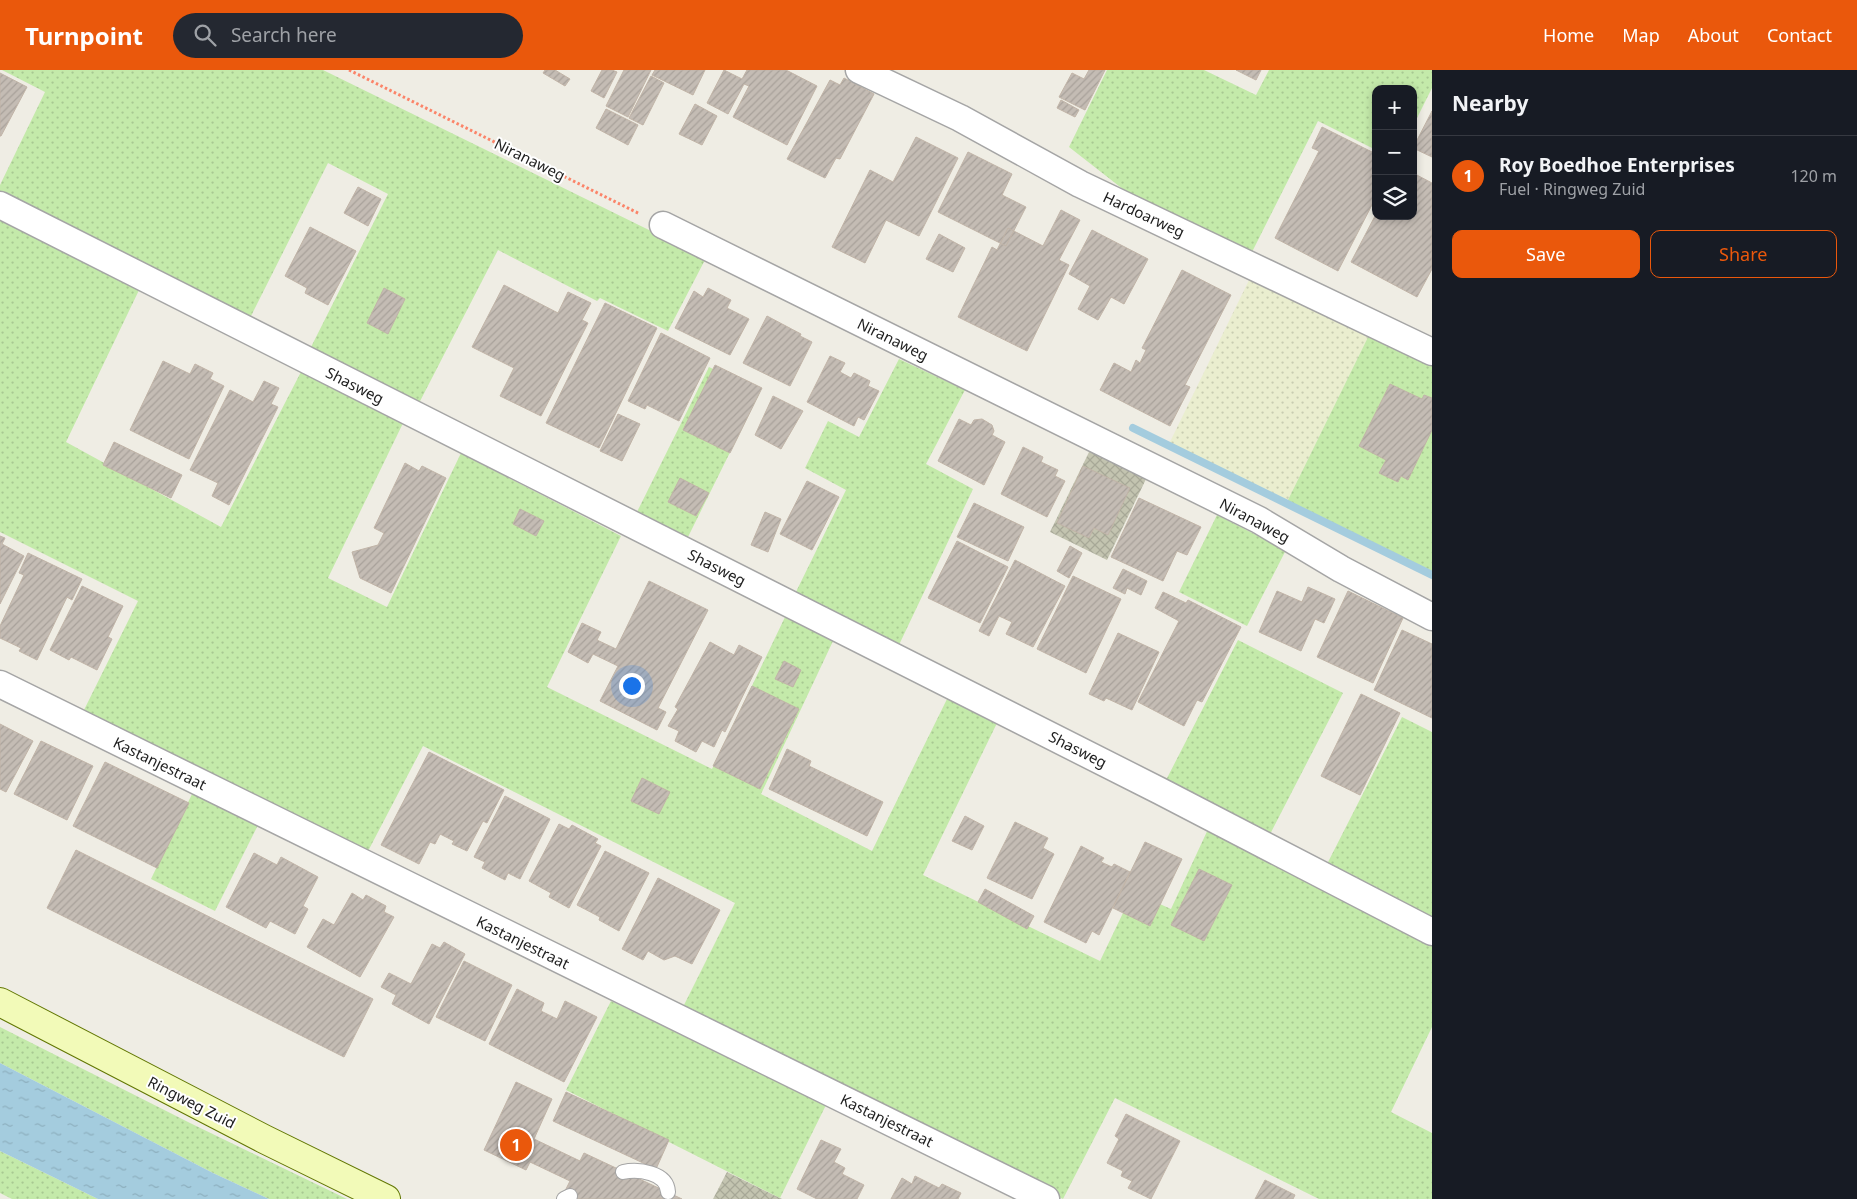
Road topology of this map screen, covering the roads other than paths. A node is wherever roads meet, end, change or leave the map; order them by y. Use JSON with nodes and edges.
{"nodes":[{"id":1,"x":859,"y":70,"type":"edge"},
{"id":2,"x":0,"y":205,"type":"edge"},
{"id":3,"x":662,"y":225,"type":"road end"},
{"id":4,"x":1432,"y":352,"type":"edge"},
{"id":5,"x":1432,"y":617,"type":"edge"},
{"id":6,"x":0,"y":684,"type":"edge"},
{"id":7,"x":1432,"y":932,"type":"edge"},
{"id":8,"x":0,"y":1002,"type":"edge"},
{"id":9,"x":623,"y":1172,"type":"dead end"},
{"id":10,"x":668,"y":1192,"type":"dead end"},
{"id":11,"x":386,"y":1199,"type":"edge"},
{"id":12,"x":1046,"y":1199,"type":"edge"}],
"edges":[{"from":1,"to":4,"type":"street","name":"Hardoarweg"},
{"from":2,"to":7,"type":"street","name":"Shasweg"},
{"from":3,"to":5,"type":"street","name":"Niranaweg"},
{"from":6,"to":12,"type":"street","name":"Kastanjestraat"},
{"from":8,"to":11,"type":"street","name":"Ringweg Zuid"},
{"from":9,"to":10,"type":"lane"}]}
